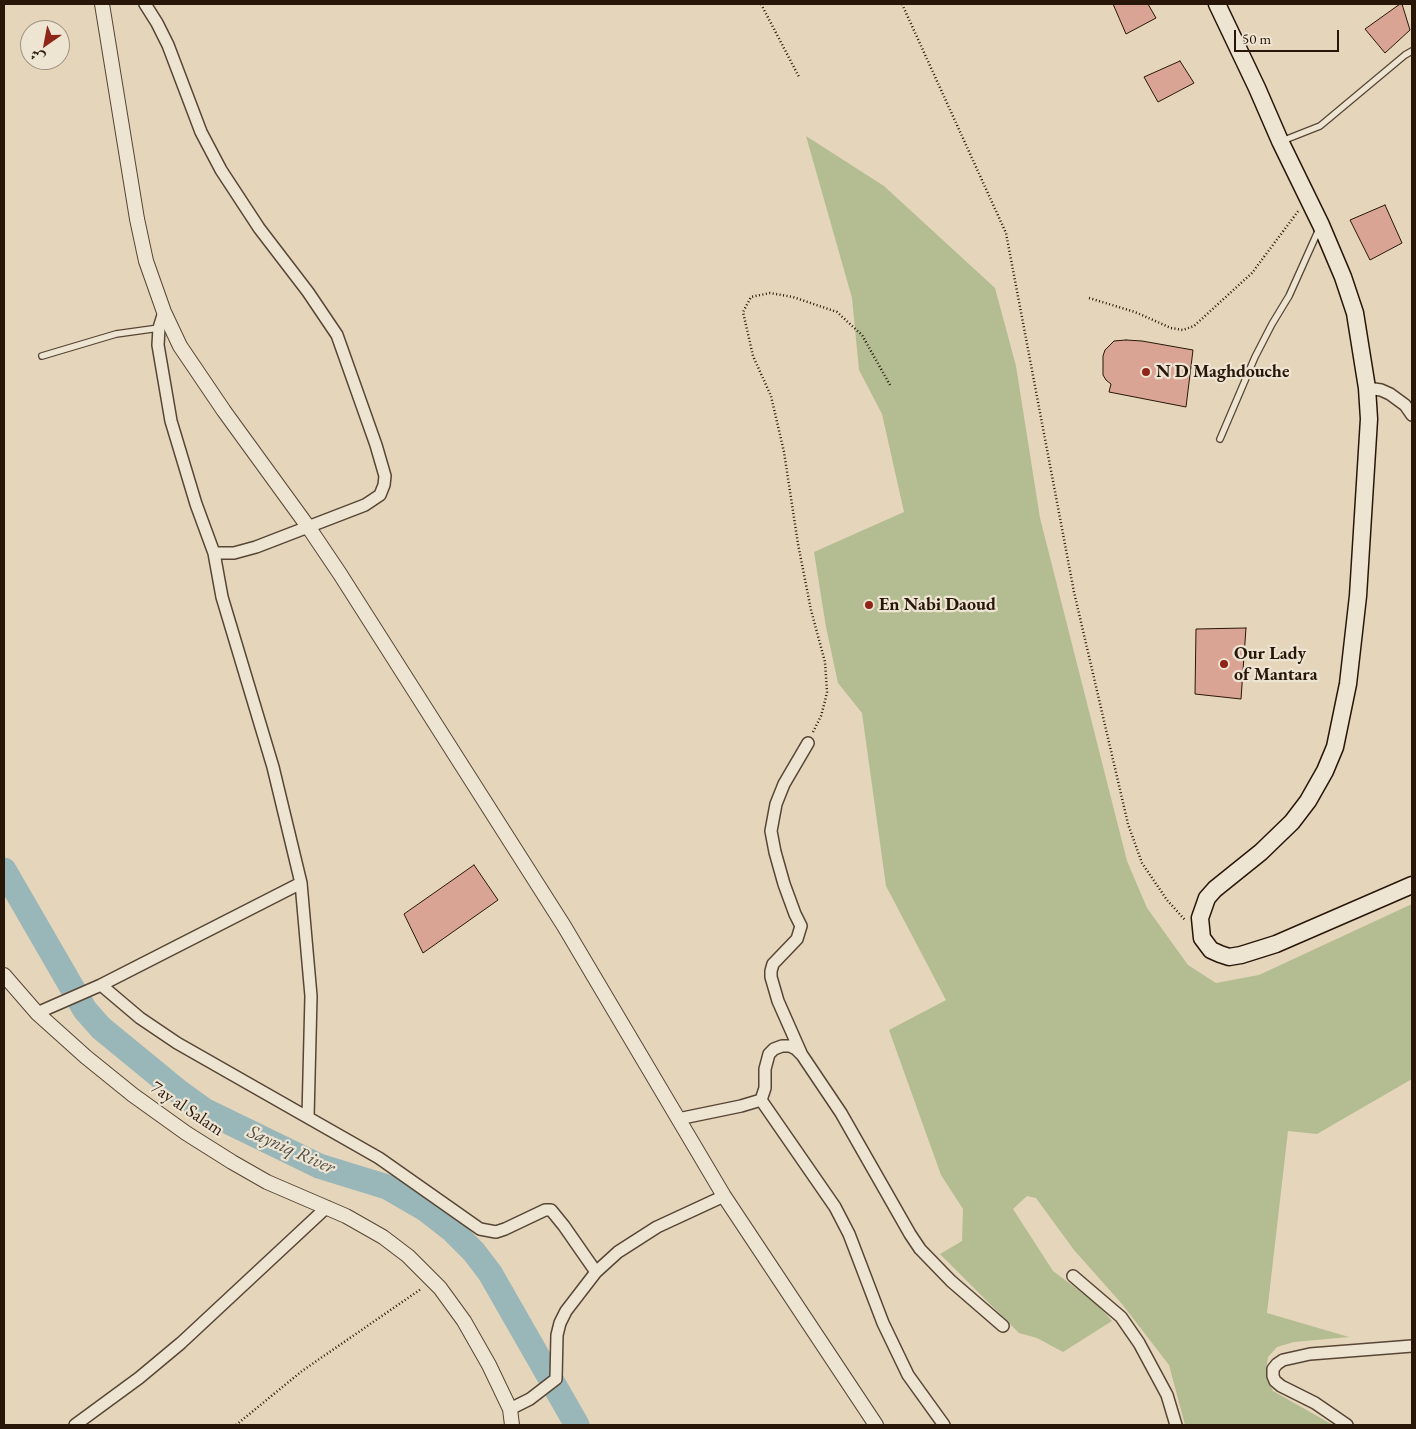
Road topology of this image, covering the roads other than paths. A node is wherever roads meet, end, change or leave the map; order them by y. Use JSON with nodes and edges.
{"nodes":[{"id":1,"x":102,"y":4,"type":"edge"},
{"id":2,"x":145,"y":4,"type":"edge"},
{"id":3,"x":1217,"y":4,"type":"edge"},
{"id":4,"x":1412,"y":51,"type":"edge"},
{"id":5,"x":1280,"y":142,"type":"junction"},
{"id":6,"x":1321,"y":226,"type":"junction"},
{"id":7,"x":164,"y":312,"type":"junction"},
{"id":8,"x":160,"y":328,"type":"junction"},
{"id":9,"x":42,"y":356,"type":"dead end"},
{"id":10,"x":1367,"y":388,"type":"junction"},
{"id":11,"x":1412,"y":415,"type":"edge"},
{"id":12,"x":1220,"y":439,"type":"dead end"},
{"id":13,"x":309,"y":528,"type":"junction"},
{"id":14,"x":214,"y":553,"type":"junction"},
{"id":15,"x":808,"y":742,"type":"road end"},
{"id":16,"x":301,"y":883,"type":"junction"},
{"id":17,"x":1412,"y":885,"type":"edge"},
{"id":18,"x":4,"y":975,"type":"edge"},
{"id":19,"x":101,"y":985,"type":"junction"},
{"id":20,"x":37,"y":1013,"type":"junction"},
{"id":21,"x":802,"y":1055,"type":"junction"},
{"id":22,"x":761,"y":1100,"type":"junction"},
{"id":23,"x":308,"y":1117,"type":"junction"},
{"id":24,"x":678,"y":1119,"type":"junction"},
{"id":25,"x":724,"y":1196,"type":"junction"},
{"id":26,"x":327,"y":1207,"type":"junction"},
{"id":27,"x":596,"y":1272,"type":"junction"},
{"id":28,"x":1073,"y":1276,"type":"dead end"},
{"id":29,"x":1004,"y":1326,"type":"dead end"},
{"id":30,"x":1412,"y":1346,"type":"edge"},
{"id":31,"x":510,"y":1409,"type":"junction"},
{"id":32,"x":75,"y":1425,"type":"edge"},
{"id":33,"x":512,"y":1425,"type":"edge"},
{"id":34,"x":876,"y":1425,"type":"edge"},
{"id":35,"x":944,"y":1425,"type":"edge"},
{"id":36,"x":1176,"y":1425,"type":"edge"},
{"id":37,"x":1347,"y":1425,"type":"edge"}],
"edges":[{"from":1,"to":7,"type":"street"},
{"from":2,"to":13,"type":"street"},
{"from":3,"to":5,"type":"main road"},
{"from":4,"to":5,"type":"lane"},
{"from":5,"to":6,"type":"main road"},
{"from":6,"to":10,"type":"main road"},
{"from":6,"to":12,"type":"lane"},
{"from":7,"to":8,"type":"street"},
{"from":7,"to":13,"type":"street"},
{"from":8,"to":9,"type":"lane"},
{"from":8,"to":14,"type":"street"},
{"from":10,"to":11,"type":"street"},
{"from":10,"to":17,"type":"main road"},
{"from":13,"to":14,"type":"street"},
{"from":13,"to":24,"type":"street"},
{"from":14,"to":16,"type":"street"},
{"from":15,"to":21,"type":"street"},
{"from":16,"to":19,"type":"street"},
{"from":16,"to":23,"type":"street"},
{"from":18,"to":20,"type":"street","name":"7ay al Salam"},
{"from":19,"to":20,"type":"street"},
{"from":19,"to":23,"type":"street"},
{"from":20,"to":26,"type":"street","name":"7ay al Salam"},
{"from":21,"to":22,"type":"street"},
{"from":21,"to":29,"type":"street"},
{"from":22,"to":24,"type":"street"},
{"from":22,"to":35,"type":"street"},
{"from":23,"to":27,"type":"street"},
{"from":24,"to":25,"type":"street"},
{"from":25,"to":27,"type":"street"},
{"from":25,"to":34,"type":"street"},
{"from":26,"to":31,"type":"street","name":"7ay al Salam"},
{"from":26,"to":32,"type":"street"},
{"from":27,"to":31,"type":"street"},
{"from":28,"to":36,"type":"street"},
{"from":30,"to":37,"type":"street"},
{"from":31,"to":33,"type":"street","name":"7ay al Salam"}]}
